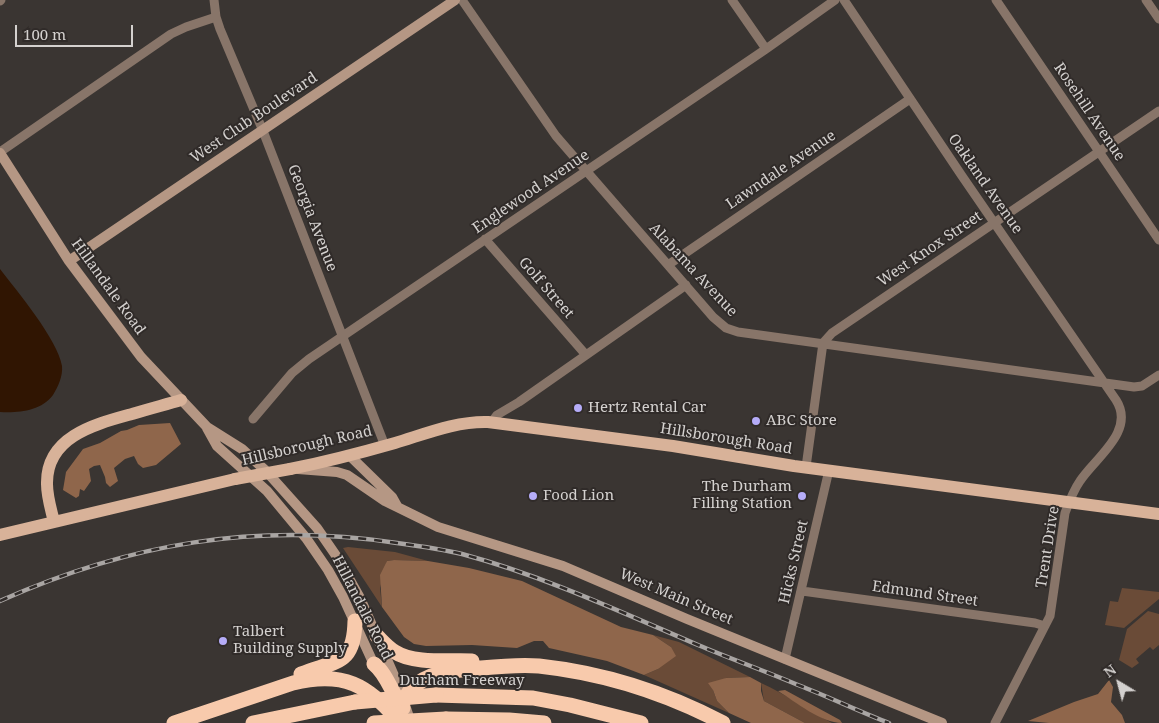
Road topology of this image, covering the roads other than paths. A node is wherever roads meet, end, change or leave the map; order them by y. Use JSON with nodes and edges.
{"nodes":[{"id":1,"x":214,"y":0,"type":"edge"},
{"id":2,"x":455,"y":0,"type":"edge"},
{"id":3,"x":462,"y":0,"type":"edge"},
{"id":4,"x":732,"y":0,"type":"edge"},
{"id":5,"x":836,"y":0,"type":"edge"},
{"id":6,"x":844,"y":0,"type":"edge"},
{"id":7,"x":996,"y":0,"type":"edge"},
{"id":8,"x":1146,"y":0,"type":"edge"},
{"id":9,"x":216,"y":17,"type":"junction"},
{"id":10,"x":1159,"y":19,"type":"edge"},
{"id":11,"x":766,"y":49,"type":"junction"},
{"id":12,"x":910,"y":98,"type":"junction"},
{"id":13,"x":1159,"y":111,"type":"edge"},
{"id":14,"x":263,"y":131,"type":"junction"},
{"id":15,"x":0,"y":152,"type":"edge"},
{"id":16,"x":1099,"y":152,"type":"junction"},
{"id":17,"x":586,"y":170,"type":"junction"},
{"id":18,"x":994,"y":222,"type":"junction"},
{"id":19,"x":485,"y":239,"type":"junction"},
{"id":20,"x":1159,"y":240,"type":"edge"},
{"id":21,"x":69,"y":260,"type":"junction"},
{"id":22,"x":668,"y":264,"type":"junction"},
{"id":23,"x":686,"y":285,"type":"junction"},
{"id":24,"x":344,"y":336,"type":"junction"},
{"id":25,"x":823,"y":343,"type":"junction"},
{"id":26,"x":586,"y":355,"type":"junction"},
{"id":27,"x":1159,"y":375,"type":"edge"},
{"id":28,"x":1103,"y":383,"type":"junction"},
{"id":29,"x":181,"y":400,"type":"junction"},
{"id":30,"x":253,"y":420,"type":"dead end"},
{"id":31,"x":494,"y":423,"type":"junction"},
{"id":32,"x":207,"y":427,"type":"junction"},
{"id":33,"x":385,"y":446,"type":"junction"},
{"id":34,"x":349,"y":455,"type":"junction"},
{"id":35,"x":806,"y":467,"type":"junction"},
{"id":36,"x":290,"y":469,"type":"junction"},
{"id":37,"x":829,"y":470,"type":"junction"},
{"id":38,"x":1069,"y":502,"type":"junction"},
{"id":39,"x":397,"y":506,"type":"junction"},
{"id":40,"x":1159,"y":514,"type":"edge"},
{"id":41,"x":54,"y":522,"type":"junction"},
{"id":42,"x":0,"y":536,"type":"edge"},
{"id":43,"x":802,"y":591,"type":"junction"},
{"id":44,"x":355,"y":621,"type":"junction"},
{"id":45,"x":1045,"y":626,"type":"junction"},
{"id":46,"x":377,"y":636,"type":"junction"},
{"id":47,"x":785,"y":659,"type":"junction"},
{"id":48,"x":374,"y":664,"type":"joint"},
{"id":49,"x":516,"y":666,"type":"junction"},
{"id":50,"x":255,"y":696,"type":"junction"},
{"id":51,"x":401,"y":714,"type":"edge"},
{"id":52,"x":174,"y":723,"type":"edge"},
{"id":53,"x":253,"y":723,"type":"edge"},
{"id":54,"x":374,"y":723,"type":"edge"},
{"id":55,"x":544,"y":723,"type":"edge"},
{"id":56,"x":641,"y":723,"type":"edge"},
{"id":57,"x":723,"y":723,"type":"edge"},
{"id":58,"x":942,"y":723,"type":"edge"},
{"id":59,"x":995,"y":723,"type":"edge"}],
"edges":[{"from":1,"to":9,"type":"street","name":"Georgia Avenue"},
{"from":2,"to":14,"type":"main road","name":"West Club Boulevard"},
{"from":3,"to":17,"type":"street","name":"Alabama Avenue"},
{"from":4,"to":11,"type":"street"},
{"from":5,"to":11,"type":"street","name":"Englewood Avenue"},
{"from":6,"to":12,"type":"street","name":"Oakland Avenue"},
{"from":7,"to":16,"type":"street","name":"Rosehill Avenue"},
{"from":8,"to":10,"type":"street"},
{"from":9,"to":14,"type":"street","name":"Georgia Avenue"},
{"from":9,"to":15,"type":"street"},
{"from":11,"to":17,"type":"street","name":"Englewood Avenue"},
{"from":12,"to":18,"type":"street","name":"Oakland Avenue"},
{"from":12,"to":22,"type":"street","name":"Lawndale Avenue"},
{"from":13,"to":16,"type":"street","name":"West Knox Street"},
{"from":14,"to":21,"type":"main road","name":"West Club Boulevard"},
{"from":14,"to":24,"type":"street","name":"Georgia Avenue"},
{"from":15,"to":21,"type":"main road","name":"Hillandale Road"},
{"from":16,"to":18,"type":"street","name":"West Knox Street"},
{"from":16,"to":20,"type":"street","name":"Rosehill Avenue"},
{"from":17,"to":19,"type":"street","name":"Englewood Avenue"},
{"from":17,"to":22,"type":"street","name":"Alabama Avenue"},
{"from":18,"to":25,"type":"street","name":"West Knox Street"},
{"from":18,"to":28,"type":"street","name":"Oakland Avenue"},
{"from":19,"to":24,"type":"street","name":"Englewood Avenue"},
{"from":19,"to":26,"type":"street","name":"Golf Street"},
{"from":21,"to":29,"type":"main road","name":"Hillandale Road"},
{"from":22,"to":23,"type":"street","name":"Alabama Avenue"},
{"from":23,"to":25,"type":"street","name":"Alabama Avenue"},
{"from":23,"to":26,"type":"street"},
{"from":24,"to":30,"type":"street","name":"Englewood Avenue"},
{"from":24,"to":33,"type":"street","name":"Georgia Avenue"},
{"from":25,"to":28,"type":"street","name":"Alabama Avenue"},
{"from":25,"to":35,"type":"street"},
{"from":26,"to":31,"type":"street"},
{"from":27,"to":28,"type":"street","name":"Alabama Avenue"},
{"from":28,"to":38,"type":"street","name":"Trent Drive"},
{"from":29,"to":32,"type":"main road","name":"Hillandale Road"},
{"from":29,"to":41,"type":"main road"},
{"from":31,"to":33,"type":"main road","name":"Hillsborough Road"},
{"from":31,"to":35,"type":"main road","name":"Hillsborough Road"},
{"from":32,"to":44,"type":"main road","name":"Hillandale Road"},
{"from":32,"to":46,"type":"main road","name":"Hillandale Road"},
{"from":33,"to":34,"type":"main road","name":"Hillsborough Road"},
{"from":34,"to":36,"type":"main road","name":"Hillsborough Road"},
{"from":34,"to":39,"type":"main road","name":"West Main Street"},
{"from":35,"to":37,"type":"main road","name":"Hillsborough Road"},
{"from":36,"to":39,"type":"main road","name":"West Main Street"},
{"from":36,"to":41,"type":"main road","name":"Hillsborough Road","bridge":true},
{"from":37,"to":38,"type":"main road","name":"Hillsborough Road"},
{"from":37,"to":43,"type":"street","name":"Hicks Street"},
{"from":38,"to":40,"type":"main road","name":"Hillsborough Road"},
{"from":38,"to":45,"type":"street","name":"Trent Drive"},
{"from":39,"to":47,"type":"main road","name":"West Main Street"},
{"from":41,"to":42,"type":"main road","name":"Hillsborough Road"},
{"from":43,"to":45,"type":"street","name":"Edmund Street"},
{"from":43,"to":47,"type":"street","name":"Hicks Street"},
{"from":44,"to":48,"type":"main road","name":"Hillandale Road"},
{"from":44,"to":50,"type":"highway"},
{"from":45,"to":59,"type":"street","name":"Trent Drive"},
{"from":46,"to":49,"type":"highway"},
{"from":46,"to":51,"type":"main road","name":"Hillandale Road"},
{"from":47,"to":58,"type":"main road","name":"West Main Street"},
{"from":48,"to":51,"type":"highway"},
{"from":49,"to":51,"type":"highway"},
{"from":49,"to":57,"type":"highway"},
{"from":50,"to":51,"type":"highway"},
{"from":50,"to":52,"type":"highway"},
{"from":53,"to":56,"type":"highway","name":"Durham Freeway","bridge":true},
{"from":54,"to":55,"type":"highway","bridge":true}]}
